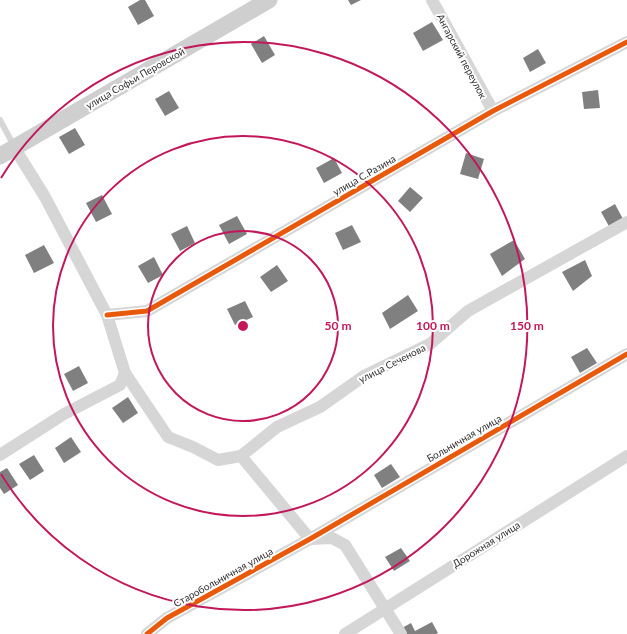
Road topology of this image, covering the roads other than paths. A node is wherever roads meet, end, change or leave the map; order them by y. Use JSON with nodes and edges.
{"nodes":[{"id":1,"x":269,"y":0,"type":"edge"},
{"id":2,"x":432,"y":0,"type":"edge"},
{"id":3,"x":627,"y":42,"type":"edge"},
{"id":4,"x":493,"y":111,"type":"junction"},
{"id":5,"x":0,"y":120,"type":"edge"},
{"id":6,"x":14,"y":147,"type":"junction"},
{"id":7,"x":0,"y":156,"type":"edge"},
{"id":8,"x":627,"y":222,"type":"edge"},
{"id":9,"x":107,"y":315,"type":"junction"},
{"id":10,"x":627,"y":354,"type":"edge"},
{"id":11,"x":125,"y":373,"type":"junction"},
{"id":12,"x":0,"y":456,"type":"edge"},
{"id":13,"x":241,"y":456,"type":"junction"},
{"id":14,"x":627,"y":456,"type":"edge"},
{"id":15,"x":310,"y":539,"type":"junction"},
{"id":16,"x":385,"y":607,"type":"junction"},
{"id":17,"x":147,"y":634,"type":"edge"},
{"id":18,"x":345,"y":634,"type":"edge"},
{"id":19,"x":402,"y":634,"type":"edge"}],
"edges":[{"from":1,"to":6,"type":"main road","name":"улица Софьи Перовской"},
{"from":2,"to":4,"type":"street","name":"Ангарский переулок"},
{"from":3,"to":4,"type":"street","name":"улица С.Разина"},
{"from":4,"to":9,"type":"street","name":"улица С.Разина"},
{"from":5,"to":6,"type":"lane"},
{"from":6,"to":7,"type":"main road","name":"улица Софьи Перовской"},
{"from":6,"to":9,"type":"street"},
{"from":8,"to":13,"type":"street","name":"улица Сеченова"},
{"from":9,"to":11,"type":"street"},
{"from":10,"to":15,"type":"street","name":"Больничная улица"},
{"from":11,"to":12,"type":"street"},
{"from":11,"to":13,"type":"street"},
{"from":13,"to":15,"type":"street"},
{"from":14,"to":16,"type":"street","name":"Дорожная улица"},
{"from":15,"to":16,"type":"street"},
{"from":15,"to":17,"type":"street","name":"Старобольничная улица"},
{"from":16,"to":18,"type":"street","name":"Дорожная улица"},
{"from":16,"to":19,"type":"street"}]}
